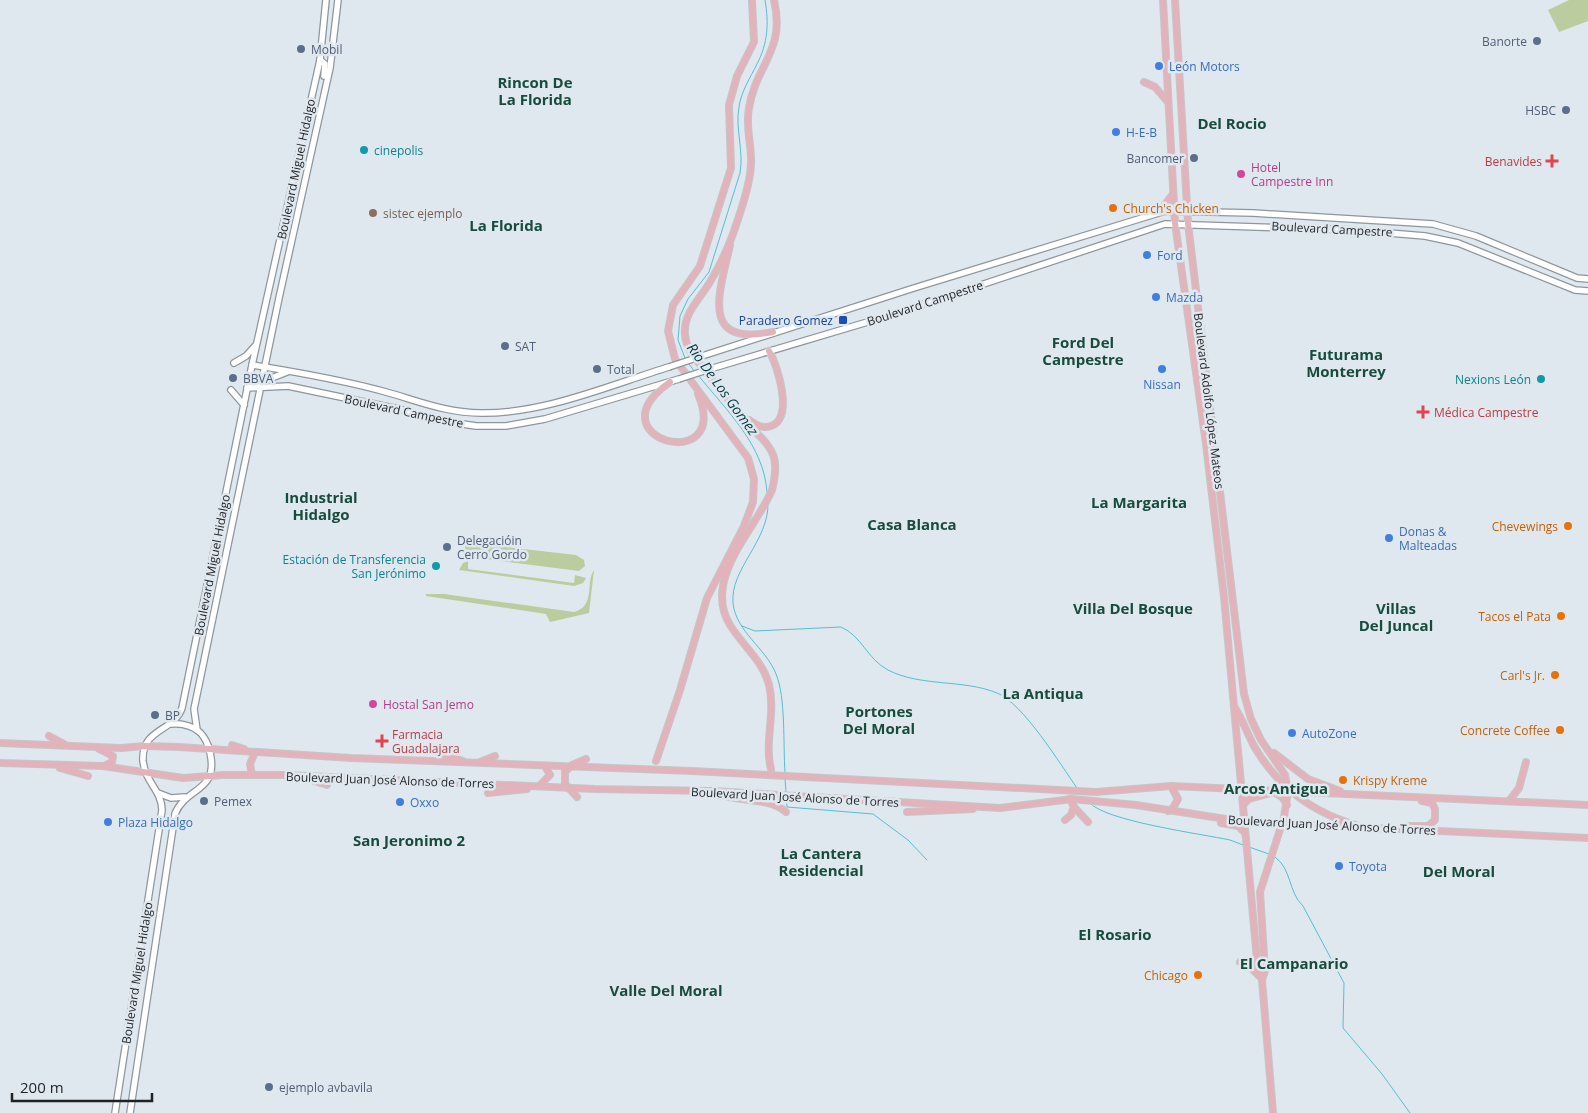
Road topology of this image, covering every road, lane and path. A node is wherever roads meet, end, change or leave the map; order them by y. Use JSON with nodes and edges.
{"nodes":[{"id":1,"x":326,"y":0,"type":"edge"},
{"id":2,"x":338,"y":0,"type":"edge"},
{"id":3,"x":752,"y":0,"type":"edge"},
{"id":4,"x":774,"y":0,"type":"edge"},
{"id":5,"x":1164,"y":0,"type":"edge"},
{"id":6,"x":1175,"y":0,"type":"edge"},
{"id":7,"x":320,"y":60,"type":"junction"},
{"id":8,"x":1144,"y":82,"type":"dead end"},
{"id":9,"x":322,"y":103,"type":"junction"},
{"id":10,"x":1168,"y":103,"type":"junction"},
{"id":11,"x":1173,"y":193,"type":"junction"},
{"id":12,"x":1175,"y":211,"type":"junction"},
{"id":13,"x":1187,"y":211,"type":"junction"},
{"id":14,"x":1159,"y":212,"type":"junction"},
{"id":15,"x":1402,"y":221,"type":"junction"},
{"id":16,"x":1175,"y":223,"type":"junction"},
{"id":17,"x":1188,"y":223,"type":"junction"},
{"id":18,"x":732,"y":234,"type":"junction"},
{"id":19,"x":1407,"y":234,"type":"junction"},
{"id":20,"x":1588,"y":279,"type":"edge"},
{"id":21,"x":1588,"y":291,"type":"edge"},
{"id":22,"x":772,"y":332,"type":"junction"},
{"id":23,"x":256,"y":344,"type":"junction"},
{"id":24,"x":770,"y":351,"type":"junction"},
{"id":25,"x":234,"y":363,"type":"dead end"},
{"id":26,"x":252,"y":365,"type":"junction"},
{"id":27,"x":265,"y":367,"type":"junction"},
{"id":28,"x":288,"y":372,"type":"junction"},
{"id":29,"x":670,"y":382,"type":"junction"},
{"id":30,"x":261,"y":384,"type":"junction"},
{"id":31,"x":695,"y":386,"type":"junction"},
{"id":32,"x":247,"y":388,"type":"junction"},
{"id":33,"x":231,"y":390,"type":"dead end"},
{"id":34,"x":244,"y":405,"type":"junction"},
{"id":35,"x":735,"y":408,"type":"junction"},
{"id":36,"x":1235,"y":708,"type":"junction"},
{"id":37,"x":172,"y":724,"type":"junction"},
{"id":38,"x":197,"y":730,"type":"junction"},
{"id":39,"x":48,"y":736,"type":"dead end"},
{"id":40,"x":0,"y":743,"type":"edge"},
{"id":41,"x":232,"y":745,"type":"dead end"},
{"id":42,"x":67,"y":746,"type":"junction"},
{"id":43,"x":145,"y":746,"type":"junction"},
{"id":44,"x":94,"y":747,"type":"junction"},
{"id":45,"x":1267,"y":748,"type":"junction"},
{"id":46,"x":209,"y":749,"type":"junction"},
{"id":47,"x":255,"y":752,"type":"junction"},
{"id":48,"x":443,"y":754,"type":"dead end"},
{"id":49,"x":495,"y":756,"type":"dead end"},
{"id":50,"x":586,"y":759,"type":"dead end"},
{"id":51,"x":656,"y":761,"type":"dead end"},
{"id":52,"x":1526,"y":762,"type":"dead end"},
{"id":53,"x":0,"y":763,"type":"edge"},
{"id":54,"x":469,"y":763,"type":"junction"},
{"id":55,"x":478,"y":763,"type":"junction"},
{"id":56,"x":47,"y":765,"type":"junction"},
{"id":57,"x":103,"y":766,"type":"junction"},
{"id":58,"x":545,"y":766,"type":"junction"},
{"id":59,"x":569,"y":767,"type":"junction"},
{"id":60,"x":1240,"y":771,"type":"junction"},
{"id":61,"x":771,"y":772,"type":"junction"},
{"id":62,"x":146,"y":773,"type":"junction"},
{"id":63,"x":252,"y":775,"type":"junction"},
{"id":64,"x":88,"y":776,"type":"dead end"},
{"id":65,"x":210,"y":776,"type":"junction"},
{"id":66,"x":300,"y":776,"type":"junction"},
{"id":67,"x":327,"y":785,"type":"dead end"},
{"id":68,"x":539,"y":786,"type":"junction"},
{"id":69,"x":1171,"y":786,"type":"junction"},
{"id":70,"x":568,"y":787,"type":"junction"},
{"id":71,"x":1226,"y":788,"type":"junction"},
{"id":72,"x":1242,"y":789,"type":"junction"},
{"id":73,"x":713,"y":791,"type":"junction"},
{"id":74,"x":1288,"y":791,"type":"junction"},
{"id":75,"x":1274,"y":792,"type":"junction"},
{"id":76,"x":158,"y":793,"type":"junction"},
{"id":77,"x":488,"y":793,"type":"dead end"},
{"id":78,"x":1353,"y":795,"type":"junction"},
{"id":79,"x":188,"y":796,"type":"junction"},
{"id":80,"x":1391,"y":796,"type":"junction"},
{"id":81,"x":578,"y":797,"type":"dead end"},
{"id":82,"x":1509,"y":801,"type":"junction"},
{"id":83,"x":1072,"y":802,"type":"junction"},
{"id":84,"x":1244,"y":804,"type":"junction"},
{"id":85,"x":1588,"y":805,"type":"edge"},
{"id":86,"x":1288,"y":806,"type":"junction"},
{"id":87,"x":981,"y":807,"type":"junction"},
{"id":88,"x":1166,"y":810,"type":"junction"},
{"id":89,"x":786,"y":812,"type":"dead end"},
{"id":90,"x":907,"y":812,"type":"dead end"},
{"id":91,"x":1204,"y":816,"type":"junction"},
{"id":92,"x":1065,"y":820,"type":"dead end"},
{"id":93,"x":1088,"y":822,"type":"dead end"},
{"id":94,"x":1245,"y":822,"type":"junction"},
{"id":95,"x":1282,"y":824,"type":"junction"},
{"id":96,"x":1296,"y":825,"type":"junction"},
{"id":97,"x":1366,"y":828,"type":"junction"},
{"id":98,"x":1384,"y":829,"type":"junction"},
{"id":99,"x":1245,"y":835,"type":"junction"},
{"id":100,"x":1278,"y":837,"type":"junction"},
{"id":101,"x":1588,"y":838,"type":"edge"},
{"id":102,"x":1240,"y":962,"type":"dead end"},
{"id":103,"x":1262,"y":980,"type":"junction"},
{"id":104,"x":115,"y":1113,"type":"edge"},
{"id":105,"x":130,"y":1113,"type":"edge"},
{"id":106,"x":1273,"y":1113,"type":"edge"}],
"edges":[{"from":1,"to":7,"type":"main road","name":"Boulevard Miguel Hidalgo"},
{"from":2,"to":9,"type":"main road","name":"Boulevard Miguel Hidalgo"},
{"from":3,"to":31,"type":"main road"},
{"from":4,"to":18,"type":"main road"},
{"from":5,"to":10,"type":"main road","name":"Boulevard Adolfo López Mateos"},
{"from":6,"to":13,"type":"main road","name":"Boulevard Adolfo López Mateos"},
{"from":7,"to":9,"type":"main road"},
{"from":7,"to":23,"type":"main road","name":"Boulevard Miguel Hidalgo"},
{"from":8,"to":10,"type":"main road"},
{"from":9,"to":27,"type":"main road","name":"Boulevard Miguel Hidalgo"},
{"from":10,"to":11,"type":"main road","name":"Boulevard Adolfo López Mateos"},
{"from":11,"to":12,"type":"main road","name":"Boulevard Adolfo López Mateos"},
{"from":11,"to":14,"type":"main road"},
{"from":12,"to":13,"type":"main road","name":"Boulevard Campestre"},
{"from":12,"to":14,"type":"main road","name":"Boulevard Campestre"},
{"from":12,"to":16,"type":"main road","name":"Boulevard Adolfo López Mateos"},
{"from":13,"to":15,"type":"main road","name":"Boulevard Campestre"},
{"from":13,"to":17,"type":"main road","name":"Boulevard Adolfo López Mateos"},
{"from":14,"to":22,"type":"main road","name":"Boulevard Campestre"},
{"from":15,"to":19,"type":"main road"},
{"from":15,"to":20,"type":"main road","name":"Boulevard Campestre"},
{"from":16,"to":17,"type":"main road","name":"Boulevard Campestre"},
{"from":16,"to":24,"type":"main road","name":"Boulevard Campestre"},
{"from":16,"to":36,"type":"main road","name":"Boulevard Adolfo López Mateos"},
{"from":17,"to":19,"type":"main road","name":"Boulevard Campestre"},
{"from":17,"to":45,"type":"main road","name":"Boulevard Adolfo López Mateos"},
{"from":18,"to":22,"type":"main road"},
{"from":18,"to":35,"type":"main road"},
{"from":19,"to":21,"type":"main road","name":"Boulevard Campestre"},
{"from":22,"to":28,"type":"main road","name":"Boulevard Campestre","bridge":true},
{"from":23,"to":25,"type":"main road"},
{"from":23,"to":26,"type":"main road","name":"Boulevard Miguel Hidalgo"},
{"from":24,"to":29,"type":"main road","name":"Boulevard Campestre","bridge":true},
{"from":24,"to":35,"type":"main road"},
{"from":26,"to":27,"type":"main road","name":"Boulevard Campestre"},
{"from":26,"to":32,"type":"main road","name":"Boulevard Miguel Hidalgo"},
{"from":27,"to":28,"type":"main road","name":"Boulevard Campestre"},
{"from":27,"to":30,"type":"main road","name":"Boulevard Miguel Hidalgo"},
{"from":28,"to":30,"type":"main road"},
{"from":29,"to":30,"type":"main road","name":"Boulevard Campestre"},
{"from":29,"to":31,"type":"main road"},
{"from":30,"to":32,"type":"main road"},
{"from":30,"to":38,"type":"main road","name":"Boulevard Miguel Hidalgo"},
{"from":31,"to":51,"type":"main road"},
{"from":32,"to":34,"type":"main road","name":"Boulevard Miguel Hidalgo"},
{"from":33,"to":34,"type":"main road"},
{"from":34,"to":37,"type":"main road","name":"Boulevard Miguel Hidalgo"},
{"from":35,"to":61,"type":"main road"},
{"from":36,"to":60,"type":"main road","name":"Boulevard Adolfo López Mateos"},
{"from":36,"to":74,"type":"main road"},
{"from":37,"to":38,"type":"main road"},
{"from":37,"to":43,"type":"main road","name":"Boulevard Miguel Hidalgo"},
{"from":38,"to":46,"type":"main road","name":"Boulevard Miguel Hidalgo"},
{"from":39,"to":42,"type":"main road"},
{"from":40,"to":42,"type":"main road","name":"Boulevard Juan José Alonso de Torres"},
{"from":41,"to":47,"type":"main road"},
{"from":42,"to":44,"type":"main road","name":"Boulevard Juan José Alonso de Torres"},
{"from":43,"to":44,"type":"main road","name":"Boulevard Juan José Alonso de Torres"},
{"from":43,"to":46,"type":"main road","name":"Boulevard Juan José Alonso de Torres"},
{"from":43,"to":62,"type":"main road","name":"Boulevard Miguel Hidalgo"},
{"from":44,"to":57,"type":"main road"},
{"from":45,"to":74,"type":"main road","name":"Boulevard Adolfo López Mateos"},
{"from":45,"to":78,"type":"main road"},
{"from":46,"to":47,"type":"main road","name":"Boulevard Juan José Alonso de Torres"},
{"from":46,"to":65,"type":"main road"},
{"from":47,"to":54,"type":"main road","name":"Boulevard Juan José Alonso de Torres"},
{"from":47,"to":63,"type":"main road"},
{"from":48,"to":54,"type":"main road"},
{"from":49,"to":55,"type":"main road"},
{"from":50,"to":59,"type":"main road"},
{"from":52,"to":82,"type":"main road"},
{"from":53,"to":56,"type":"main road","name":"Boulevard Juan José Alonso de Torres"},
{"from":54,"to":55,"type":"main road","name":"Boulevard Juan José Alonso de Torres"},
{"from":55,"to":58,"type":"main road","name":"Boulevard Juan José Alonso de Torres"},
{"from":56,"to":57,"type":"main road","name":"Boulevard Juan José Alonso de Torres"},
{"from":56,"to":64,"type":"main road"},
{"from":57,"to":62,"type":"main road","name":"Boulevard Juan José Alonso de Torres"},
{"from":58,"to":59,"type":"main road","name":"Boulevard Juan José Alonso de Torres"},
{"from":58,"to":68,"type":"main road"},
{"from":59,"to":61,"type":"main road","name":"Boulevard Juan José Alonso de Torres"},
{"from":59,"to":70,"type":"main road"},
{"from":60,"to":71,"type":"main road"},
{"from":60,"to":72,"type":"main road","name":"Boulevard Adolfo López Mateos"},
{"from":61,"to":69,"type":"main road","name":"Boulevard Juan José Alonso de Torres"},
{"from":62,"to":65,"type":"main road","name":"Boulevard Juan José Alonso de Torres"},
{"from":62,"to":76,"type":"main road","name":"Boulevard Miguel Hidalgo"},
{"from":63,"to":65,"type":"main road","name":"Boulevard Juan José Alonso de Torres"},
{"from":63,"to":66,"type":"main road","name":"Boulevard Juan José Alonso de Torres"},
{"from":65,"to":79,"type":"main road","name":"Boulevard Miguel Hidalgo"},
{"from":66,"to":67,"type":"main road"},
{"from":66,"to":68,"type":"main road","name":"Boulevard Juan José Alonso de Torres"},
{"from":68,"to":70,"type":"main road","name":"Boulevard Juan José Alonso de Torres"},
{"from":68,"to":77,"type":"main road"},
{"from":69,"to":71,"type":"main road","name":"Boulevard Juan José Alonso de Torres"},
{"from":69,"to":88,"type":"main road"},
{"from":70,"to":73,"type":"main road","name":"Boulevard Juan José Alonso de Torres"},
{"from":70,"to":81,"type":"main road"},
{"from":71,"to":72,"type":"main road","name":"Boulevard Juan José Alonso de Torres"},
{"from":72,"to":75,"type":"main road","name":"Boulevard Juan José Alonso de Torres"},
{"from":72,"to":84,"type":"main road","name":"Boulevard Adolfo López Mateos"},
{"from":73,"to":87,"type":"main road","name":"Boulevard Juan José Alonso de Torres"},
{"from":73,"to":89,"type":"main road"},
{"from":74,"to":75,"type":"main road","name":"Boulevard Juan José Alonso de Torres"},
{"from":74,"to":78,"type":"main road","name":"Boulevard Juan José Alonso de Torres"},
{"from":74,"to":86,"type":"main road","name":"Boulevard Adolfo López Mateos"},
{"from":74,"to":97,"type":"main road"},
{"from":75,"to":84,"type":"main road"},
{"from":75,"to":86,"type":"main road"},
{"from":76,"to":79,"type":"main road"},
{"from":76,"to":104,"type":"main road","name":"Boulevard Miguel Hidalgo"},
{"from":78,"to":80,"type":"main road","name":"Boulevard Juan José Alonso de Torres"},
{"from":79,"to":105,"type":"main road","name":"Boulevard Miguel Hidalgo"},
{"from":80,"to":82,"type":"main road","name":"Boulevard Juan José Alonso de Torres"},
{"from":80,"to":98,"type":"main road"},
{"from":82,"to":85,"type":"main road","name":"Boulevard Juan José Alonso de Torres"},
{"from":83,"to":87,"type":"main road","name":"Boulevard Juan José Alonso de Torres"},
{"from":83,"to":88,"type":"main road","name":"Boulevard Juan José Alonso de Torres"},
{"from":83,"to":92,"type":"main road"},
{"from":83,"to":93,"type":"main road"},
{"from":84,"to":94,"type":"main road","name":"Boulevard Adolfo López Mateos"},
{"from":86,"to":95,"type":"main road","name":"Boulevard Adolfo López Mateos"},
{"from":87,"to":90,"type":"main road"},
{"from":88,"to":91,"type":"main road","name":"Boulevard Juan José Alonso de Torres"},
{"from":91,"to":94,"type":"main road","name":"Boulevard Juan José Alonso de Torres"},
{"from":91,"to":99,"type":"main road"},
{"from":94,"to":95,"type":"main road","name":"Boulevard Juan José Alonso de Torres"},
{"from":94,"to":99,"type":"main road","name":"Boulevard Adolfo López Mateos"},
{"from":95,"to":96,"type":"main road","name":"Boulevard Juan José Alonso de Torres"},
{"from":95,"to":100,"type":"main road","name":"Boulevard Adolfo López Mateos"},
{"from":96,"to":97,"type":"main road","name":"Boulevard Juan José Alonso de Torres"},
{"from":96,"to":100,"type":"main road"},
{"from":97,"to":98,"type":"main road","name":"Boulevard Juan José Alonso de Torres"},
{"from":98,"to":101,"type":"main road","name":"Boulevard Juan José Alonso de Torres"},
{"from":99,"to":103,"type":"main road","name":"Boulevard Adolfo López Mateos"},
{"from":100,"to":103,"type":"main road","name":"Boulevard Adolfo López Mateos"},
{"from":102,"to":103,"type":"main road"},
{"from":103,"to":106,"type":"main road"}]}
